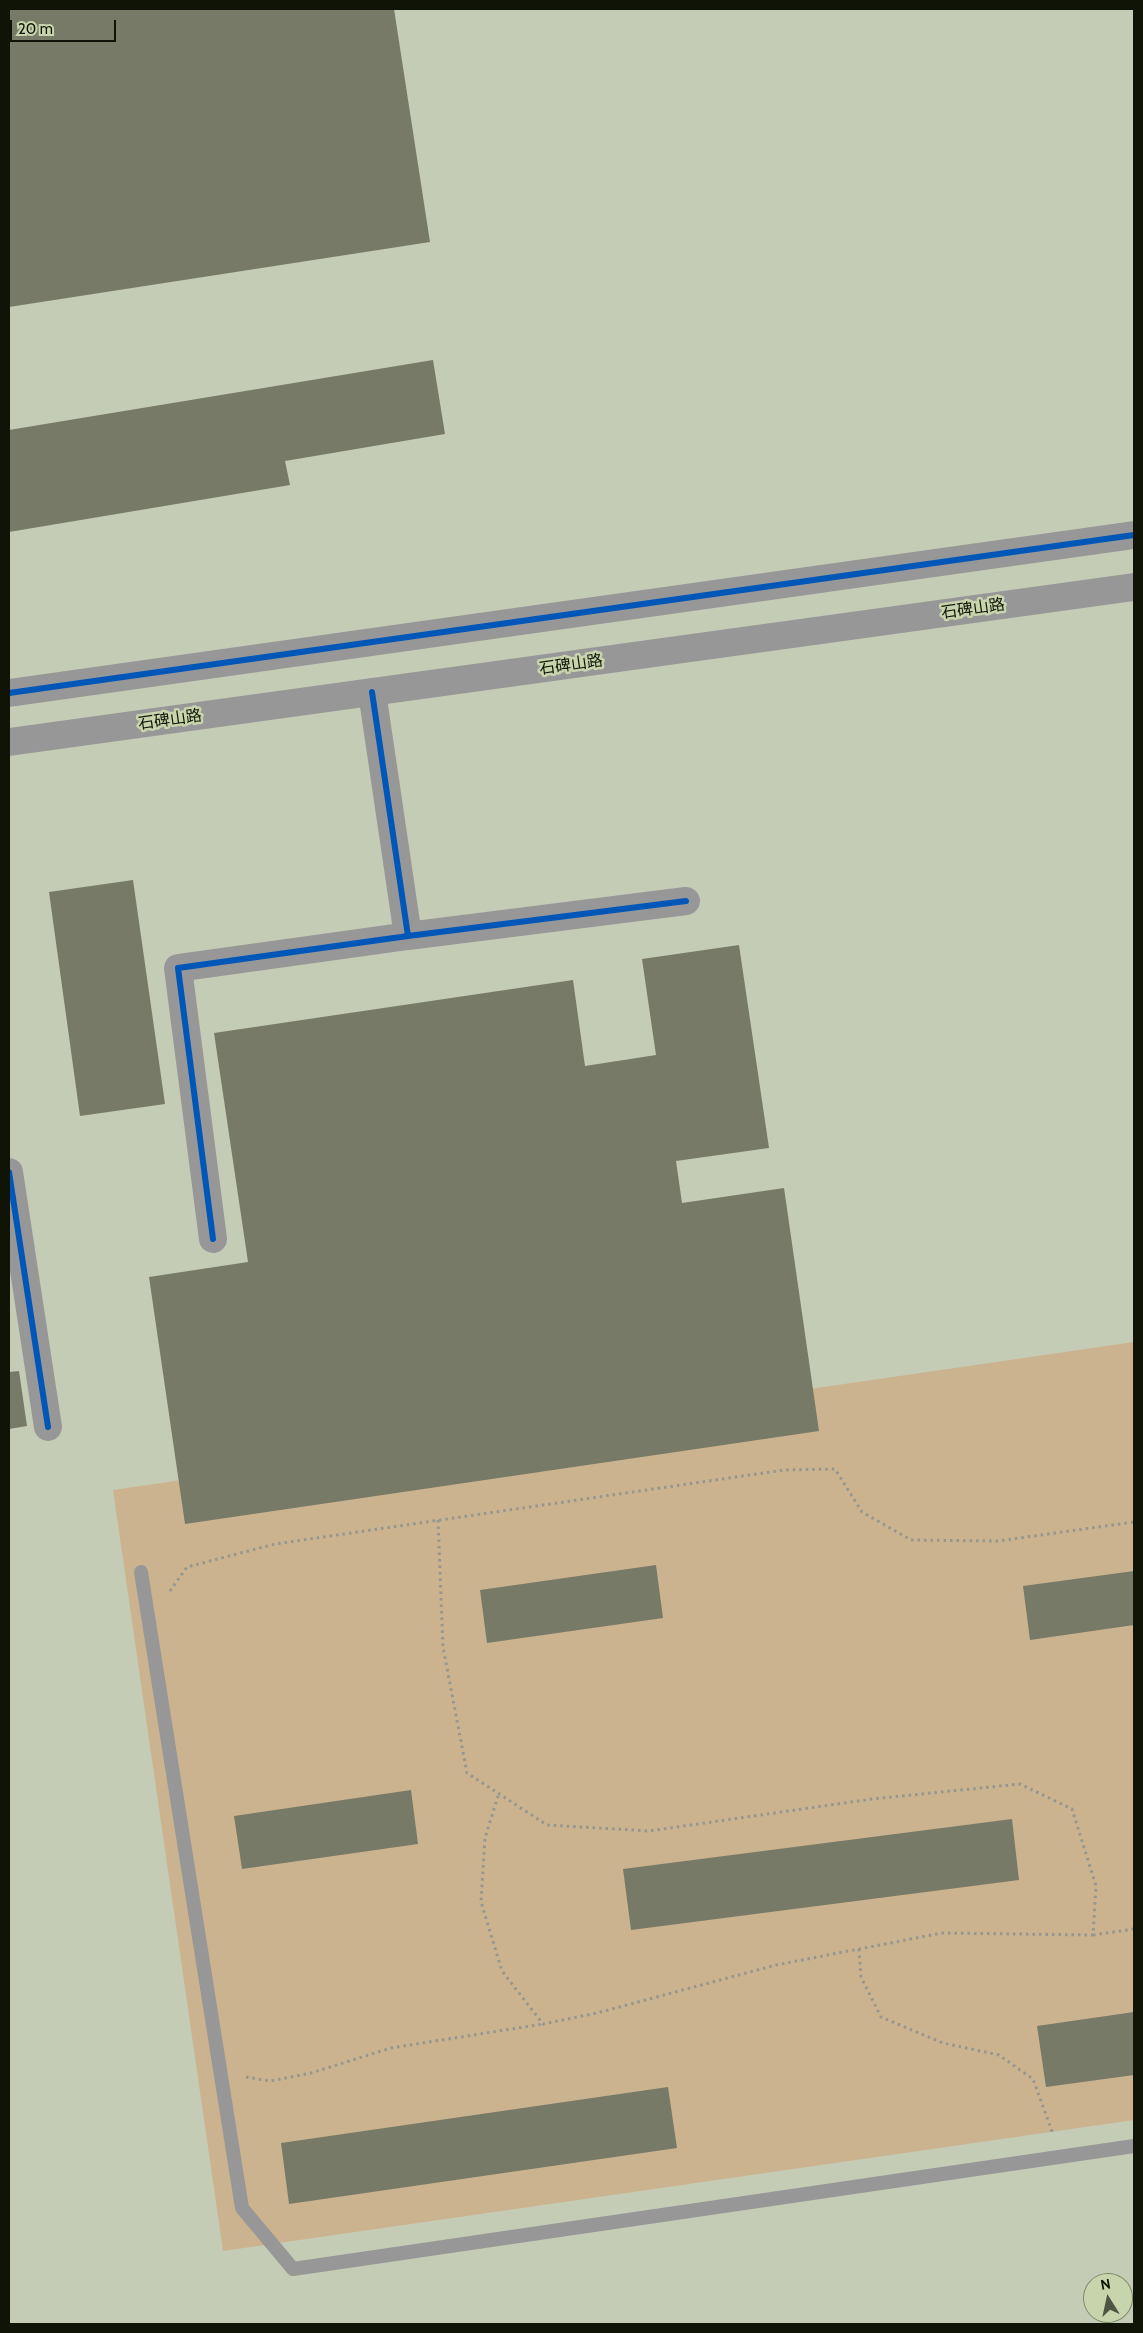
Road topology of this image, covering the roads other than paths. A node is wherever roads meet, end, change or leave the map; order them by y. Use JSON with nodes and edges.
{"nodes":[{"id":1,"x":1134,"y":535,"type":"edge"},
{"id":2,"x":1134,"y":587,"type":"edge"},
{"id":3,"x":372,"y":692,"type":"junction"},
{"id":4,"x":9,"y":693,"type":"edge"},
{"id":5,"x":9,"y":742,"type":"edge"},
{"id":6,"x":686,"y":901,"type":"dead end"},
{"id":7,"x":408,"y":936,"type":"junction"},
{"id":8,"x":9,"y":1172,"type":"edge"},
{"id":9,"x":213,"y":1239,"type":"dead end"},
{"id":10,"x":48,"y":1427,"type":"dead end"},
{"id":11,"x":141,"y":1572,"type":"dead end"},
{"id":12,"x":1134,"y":2146,"type":"edge"}],
"edges":[{"from":1,"to":4,"type":"street"},
{"from":2,"to":3,"type":"street","name":"石碑山路"},
{"from":3,"to":5,"type":"street","name":"石碑山路"},
{"from":3,"to":7,"type":"street"},
{"from":6,"to":7,"type":"street"},
{"from":7,"to":9,"type":"street"},
{"from":8,"to":10,"type":"street"},
{"from":11,"to":12,"type":"lane"}]}
